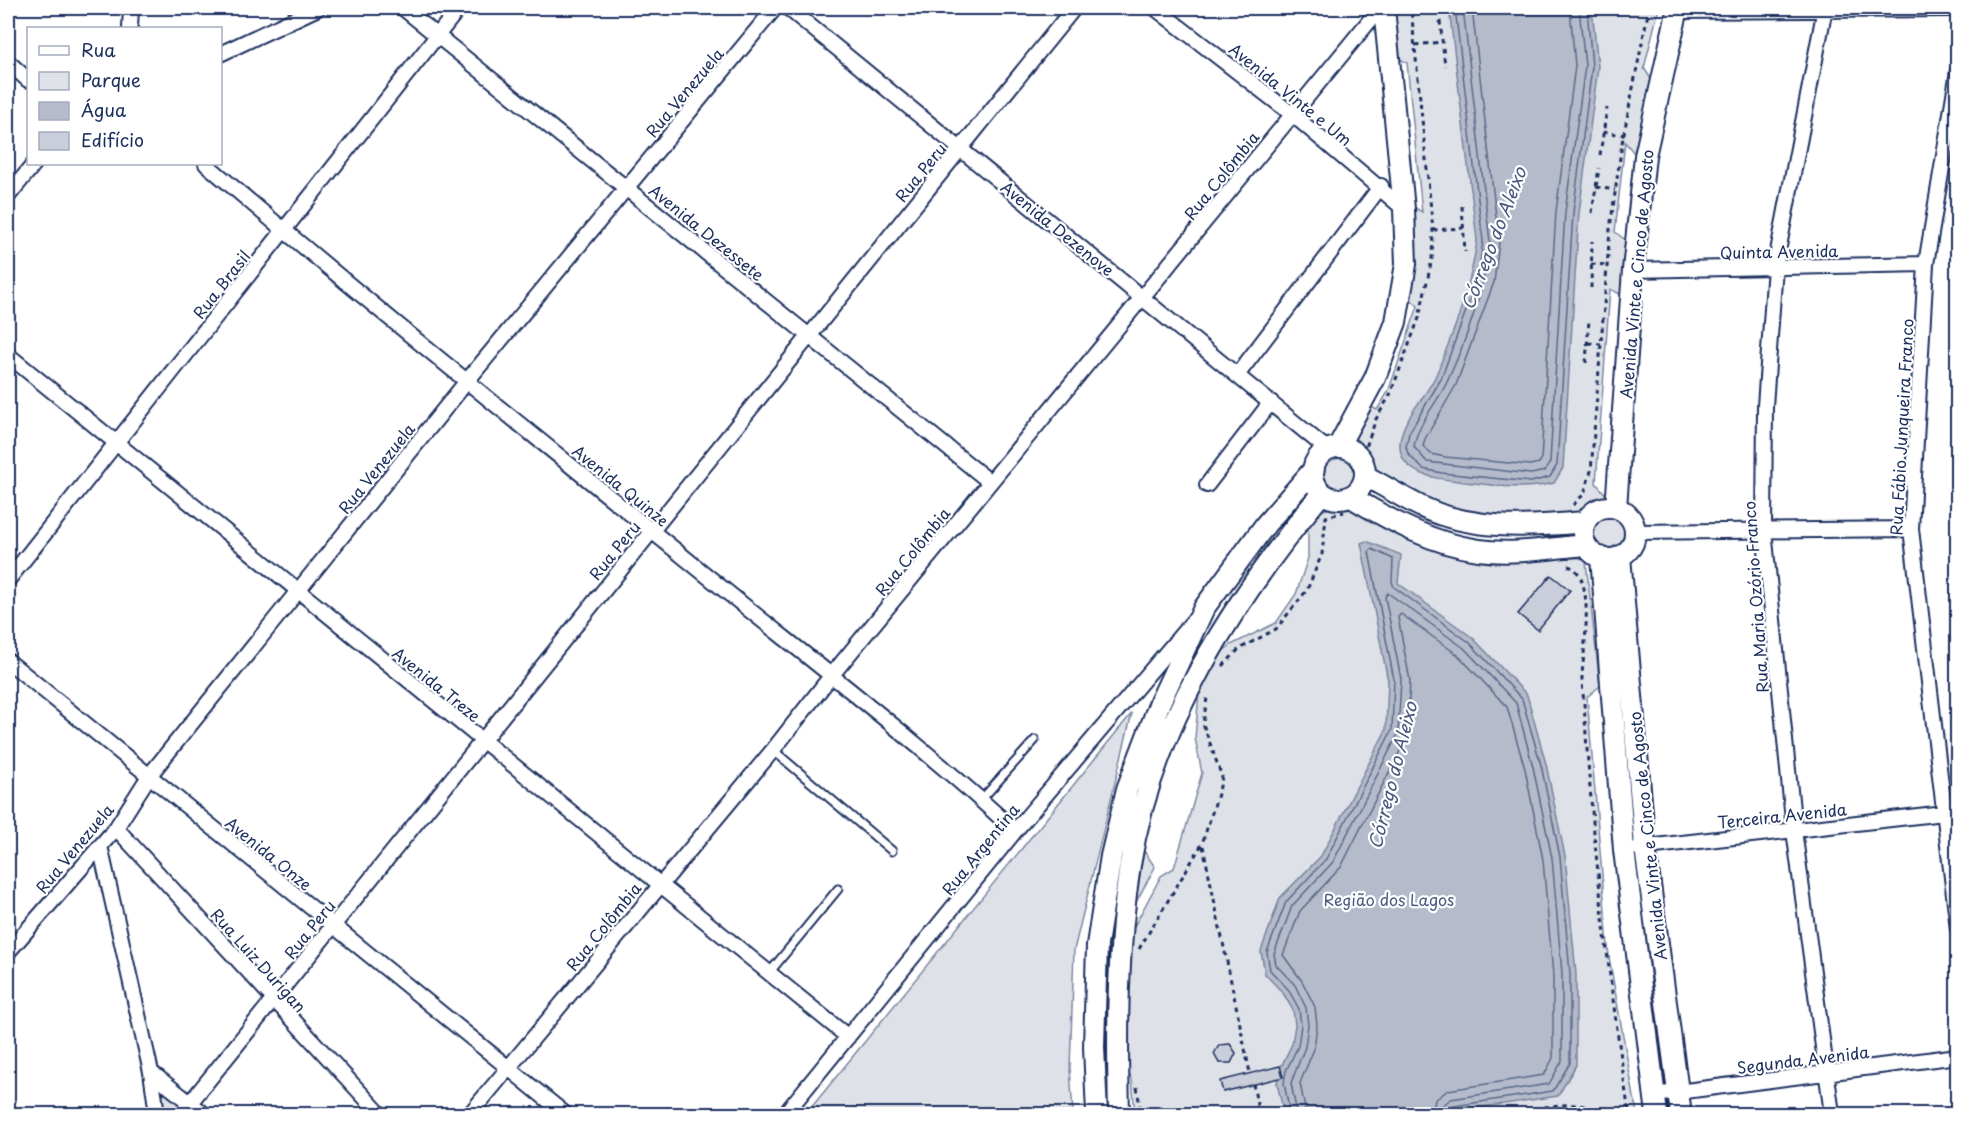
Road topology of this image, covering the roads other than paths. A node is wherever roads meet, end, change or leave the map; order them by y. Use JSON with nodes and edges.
{"nodes":[{"id":1,"x":131,"y":8,"type":"edge"},
{"id":2,"x":318,"y":8,"type":"edge"},
{"id":3,"x":403,"y":8,"type":"edge"},
{"id":4,"x":459,"y":8,"type":"edge"},
{"id":5,"x":776,"y":8,"type":"edge"},
{"id":6,"x":788,"y":8,"type":"edge"},
{"id":7,"x":1074,"y":8,"type":"edge"},
{"id":8,"x":1155,"y":8,"type":"edge"},
{"id":9,"x":1382,"y":8,"type":"edge"},
{"id":10,"x":1678,"y":9,"type":"edge"},
{"id":11,"x":1825,"y":9,"type":"edge"},
{"id":12,"x":1958,"y":9,"type":"edge"},
{"id":13,"x":130,"y":27,"type":"edge"},
{"id":14,"x":438,"y":36,"type":"junction"},
{"id":15,"x":222,"y":53,"type":"edge"},
{"id":16,"x":8,"y":62,"type":"edge"},
{"id":17,"x":1958,"y":71,"type":"edge"},
{"id":18,"x":27,"y":79,"type":"edge"},
{"id":19,"x":1292,"y":114,"type":"junction"},
{"id":20,"x":960,"y":148,"type":"junction"},
{"id":21,"x":33,"y":165,"type":"edge"},
{"id":22,"x":207,"y":165,"type":"edge"},
{"id":23,"x":1381,"y":186,"type":"junction"},
{"id":24,"x":627,"y":188,"type":"junction"},
{"id":25,"x":8,"y":196,"type":"edge"},
{"id":26,"x":1404,"y":209,"type":"junction"},
{"id":27,"x":284,"y":231,"type":"junction"},
{"id":28,"x":1926,"y":264,"type":"junction"},
{"id":29,"x":1776,"y":267,"type":"junction"},
{"id":30,"x":1633,"y":270,"type":"junction"},
{"id":31,"x":1142,"y":297,"type":"junction"},
{"id":32,"x":809,"y":336,"type":"junction"},
{"id":33,"x":8,"y":355,"type":"edge"},
{"id":34,"x":1238,"y":374,"type":"junction"},
{"id":35,"x":467,"y":381,"type":"junction"},
{"id":36,"x":1270,"y":402,"type":"junction"},
{"id":37,"x":116,"y":444,"type":"junction"},
{"id":38,"x":1333,"y":448,"type":"junction"},
{"id":39,"x":1314,"y":469,"type":"junction"},
{"id":40,"x":1372,"y":471,"type":"junction"},
{"id":41,"x":990,"y":482,"type":"junction"},
{"id":42,"x":1207,"y":485,"type":"dead end"},
{"id":43,"x":1322,"y":493,"type":"junction"},
{"id":44,"x":1350,"y":504,"type":"junction"},
{"id":45,"x":1616,"y":508,"type":"junction"},
{"id":46,"x":1585,"y":522,"type":"junction"},
{"id":47,"x":1911,"y":529,"type":"junction"},
{"id":48,"x":1764,"y":530,"type":"junction"},
{"id":49,"x":652,"y":531,"type":"junction"},
{"id":50,"x":1635,"y":531,"type":"junction"},
{"id":51,"x":1593,"y":551,"type":"junction"},
{"id":52,"x":1620,"y":556,"type":"junction"},
{"id":53,"x":8,"y":580,"type":"edge"},
{"id":54,"x":297,"y":592,"type":"junction"},
{"id":55,"x":1204,"y":608,"type":"junction"},
{"id":56,"x":8,"y":661,"type":"edge"},
{"id":57,"x":831,"y":676,"type":"junction"},
{"id":58,"x":1035,"y":740,"type":"dead end"},
{"id":59,"x":482,"y":741,"type":"junction"},
{"id":60,"x":773,"y":750,"type":"junction"},
{"id":61,"x":148,"y":776,"type":"junction"},
{"id":62,"x":981,"y":800,"type":"junction"},
{"id":63,"x":1944,"y":813,"type":"junction"},
{"id":64,"x":116,"y":828,"type":"junction"},
{"id":65,"x":1794,"y":830,"type":"junction"},
{"id":66,"x":1015,"y":831,"type":"junction"},
{"id":67,"x":100,"y":846,"type":"junction"},
{"id":68,"x":1645,"y":847,"type":"junction"},
{"id":69,"x":1624,"y":850,"type":"junction"},
{"id":70,"x":892,"y":851,"type":"dead end"},
{"id":71,"x":659,"y":885,"type":"junction"},
{"id":72,"x":838,"y":889,"type":"dead end"},
{"id":73,"x":333,"y":926,"type":"junction"},
{"id":74,"x":1958,"y":929,"type":"edge"},
{"id":75,"x":8,"y":952,"type":"edge"},
{"id":76,"x":769,"y":973,"type":"junction"},
{"id":77,"x":273,"y":1000,"type":"junction"},
{"id":78,"x":848,"y":1037,"type":"junction"},
{"id":79,"x":1958,"y":1056,"type":"edge"},
{"id":80,"x":508,"y":1069,"type":"junction"},
{"id":81,"x":151,"y":1072,"type":"junction"},
{"id":82,"x":1826,"y":1073,"type":"junction"},
{"id":83,"x":1678,"y":1092,"type":"junction"},
{"id":84,"x":189,"y":1103,"type":"junction"},
{"id":85,"x":1655,"y":1105,"type":"edge"},
{"id":86,"x":157,"y":1114,"type":"edge"},
{"id":87,"x":181,"y":1114,"type":"edge"},
{"id":88,"x":204,"y":1114,"type":"edge"},
{"id":89,"x":380,"y":1114,"type":"edge"},
{"id":90,"x":470,"y":1114,"type":"edge"},
{"id":91,"x":565,"y":1114,"type":"edge"},
{"id":92,"x":786,"y":1114,"type":"edge"},
{"id":93,"x":1097,"y":1114,"type":"edge"},
{"id":94,"x":1119,"y":1114,"type":"edge"},
{"id":95,"x":1681,"y":1114,"type":"edge"},
{"id":96,"x":1832,"y":1114,"type":"edge"}],
"edges":[{"from":1,"to":13,"type":"street"},
{"from":2,"to":15,"type":"street"},
{"from":3,"to":14,"type":"street","name":"Avenida Dezessete"},
{"from":4,"to":14,"type":"street","name":"Rua Brasil"},
{"from":5,"to":24,"type":"street","name":"Rua Venezuela"},
{"from":6,"to":20,"type":"street","name":"Avenida Dezenove"},
{"from":7,"to":20,"type":"street","name":"Rua Peru"},
{"from":8,"to":19,"type":"street","name":"Avenida Vinte e Um"},
{"from":9,"to":19,"type":"street","name":"Rua Colômbia"},
{"from":9,"to":26,"type":"street"},
{"from":10,"to":11,"type":"street"},
{"from":10,"to":30,"type":"street","name":"Avenida Vinte e Cinco de Agosto"},
{"from":11,"to":12,"type":"street"},
{"from":11,"to":29,"type":"street","name":"Rua Maria Ozório Franco"},
{"from":14,"to":24,"type":"street","name":"Avenida Dezessete"},
{"from":14,"to":27,"type":"street","name":"Rua Brasil"},
{"from":16,"to":18,"type":"street"},
{"from":17,"to":28,"type":"street","name":"Rua Fábio Junqueira Franco"},
{"from":19,"to":23,"type":"street","name":"Avenida Vinte e Um"},
{"from":19,"to":31,"type":"street","name":"Rua Colômbia"},
{"from":20,"to":31,"type":"street","name":"Avenida Dezenove"},
{"from":20,"to":32,"type":"street","name":"Rua Peru"},
{"from":21,"to":25,"type":"street"},
{"from":22,"to":27,"type":"street","name":"Avenida Quinze"},
{"from":23,"to":26,"type":"street","name":"Avenida Vinte e Um"},
{"from":23,"to":34,"type":"street"},
{"from":24,"to":32,"type":"street","name":"Avenida Dezessete"},
{"from":24,"to":35,"type":"street","name":"Rua Venezuela"},
{"from":26,"to":38,"type":"street"},
{"from":27,"to":35,"type":"street","name":"Avenida Quinze"},
{"from":27,"to":37,"type":"street","name":"Rua Brasil"},
{"from":28,"to":29,"type":"street","name":"Quinta Avenida"},
{"from":28,"to":47,"type":"street","name":"Rua Fábio Junqueira Franco"},
{"from":29,"to":30,"type":"street","name":"Quinta Avenida"},
{"from":29,"to":48,"type":"street","name":"Rua Maria Ozório Franco"},
{"from":30,"to":45,"type":"street","name":"Avenida Vinte e Cinco de Agosto"},
{"from":31,"to":34,"type":"street","name":"Avenida Dezenove"},
{"from":31,"to":41,"type":"street","name":"Rua Colômbia"},
{"from":32,"to":41,"type":"street","name":"Avenida Dezessete"},
{"from":32,"to":49,"type":"street","name":"Rua Peru"},
{"from":33,"to":37,"type":"street","name":"Avenida Treze"},
{"from":34,"to":36,"type":"street","name":"Avenida Dezenove"},
{"from":35,"to":49,"type":"street","name":"Avenida Quinze"},
{"from":35,"to":54,"type":"street","name":"Rua Venezuela"},
{"from":36,"to":38,"type":"street","name":"Avenida Dezenove"},
{"from":36,"to":42,"type":"street"},
{"from":37,"to":53,"type":"street","name":"Rua Brasil"},
{"from":37,"to":54,"type":"street","name":"Avenida Treze"},
{"from":38,"to":39,"type":"street"},
{"from":38,"to":40,"type":"street"},
{"from":39,"to":43,"type":"street"},
{"from":39,"to":55,"type":"street"},
{"from":40,"to":44,"type":"street"},
{"from":40,"to":46,"type":"street"},
{"from":41,"to":57,"type":"street","name":"Rua Colômbia"},
{"from":43,"to":44,"type":"street"},
{"from":43,"to":94,"type":"street"},
{"from":44,"to":51,"type":"street"},
{"from":45,"to":46,"type":"street"},
{"from":45,"to":50,"type":"street"},
{"from":46,"to":51,"type":"street"},
{"from":47,"to":48,"type":"street"},
{"from":47,"to":63,"type":"street","name":"Rua Fábio Junqueira Franco"},
{"from":48,"to":50,"type":"street"},
{"from":48,"to":65,"type":"street","name":"Rua Maria Ozório Franco"},
{"from":49,"to":57,"type":"street","name":"Avenida Quinze"},
{"from":49,"to":59,"type":"street","name":"Rua Peru"},
{"from":50,"to":52,"type":"street"},
{"from":51,"to":52,"type":"street"},
{"from":51,"to":69,"type":"street","name":"Avenida Vinte e Cinco de Agosto"},
{"from":52,"to":68,"type":"street","name":"Avenida Vinte e Cinco de Agosto"},
{"from":54,"to":59,"type":"street","name":"Avenida Treze"},
{"from":54,"to":61,"type":"street","name":"Rua Venezuela"},
{"from":55,"to":66,"type":"street","name":"Rua Argentina"},
{"from":55,"to":93,"type":"street"},
{"from":56,"to":61,"type":"street","name":"Avenida Onze"},
{"from":57,"to":60,"type":"street","name":"Rua Colômbia"},
{"from":57,"to":62,"type":"street","name":"Avenida Quinze"},
{"from":58,"to":62,"type":"lane"},
{"from":59,"to":71,"type":"street","name":"Avenida Treze"},
{"from":59,"to":73,"type":"street","name":"Rua Peru"},
{"from":60,"to":70,"type":"lane"},
{"from":60,"to":71,"type":"street","name":"Rua Colômbia"},
{"from":61,"to":64,"type":"street","name":"Rua Venezuela"},
{"from":61,"to":73,"type":"street","name":"Avenida Onze"},
{"from":62,"to":66,"type":"street","name":"Avenida Quinze"},
{"from":63,"to":65,"type":"street","name":"Terceira Avenida"},
{"from":63,"to":74,"type":"street","name":"Rua Fábio Junqueira Franco"},
{"from":64,"to":67,"type":"street","name":"Rua Venezuela"},
{"from":64,"to":77,"type":"street","name":"Rua Luiz Durigan"},
{"from":65,"to":68,"type":"street","name":"Terceira Avenida"},
{"from":65,"to":82,"type":"street","name":"Rua Maria Ozório Franco"},
{"from":66,"to":78,"type":"street","name":"Rua Argentina"},
{"from":67,"to":75,"type":"street","name":"Rua Venezuela"},
{"from":67,"to":81,"type":"street"},
{"from":68,"to":69,"type":"street","name":"Terceira Avenida"},
{"from":68,"to":83,"type":"street","name":"Avenida Vinte e Cinco de Agosto"},
{"from":69,"to":85,"type":"street","name":"Avenida Vinte e Cinco de Agosto"},
{"from":71,"to":76,"type":"street","name":"Avenida Treze"},
{"from":71,"to":80,"type":"street","name":"Rua Colômbia"},
{"from":72,"to":76,"type":"lane"},
{"from":73,"to":77,"type":"street","name":"Rua Peru"},
{"from":73,"to":80,"type":"street","name":"Avenida Onze"},
{"from":76,"to":78,"type":"street","name":"Avenida Treze"},
{"from":77,"to":84,"type":"street","name":"Rua Peru"},
{"from":77,"to":89,"type":"street","name":"Rua Luiz Durigan"},
{"from":78,"to":92,"type":"street","name":"Rua Argentina"},
{"from":79,"to":82,"type":"street","name":"Segunda Avenida"},
{"from":80,"to":90,"type":"street","name":"Rua Colômbia"},
{"from":80,"to":91,"type":"street","name":"Avenida Onze"},
{"from":81,"to":84,"type":"street"},
{"from":81,"to":86,"type":"street"},
{"from":82,"to":83,"type":"street","name":"Segunda Avenida"},
{"from":82,"to":96,"type":"street","name":"Rua Maria Ozório Franco"},
{"from":83,"to":85,"type":"street","name":"Segunda Avenida"},
{"from":83,"to":95,"type":"street","name":"Avenida Vinte e Cinco de Agosto"},
{"from":84,"to":87,"type":"street","name":"Rua Peru"},
{"from":84,"to":88,"type":"street"}]}
